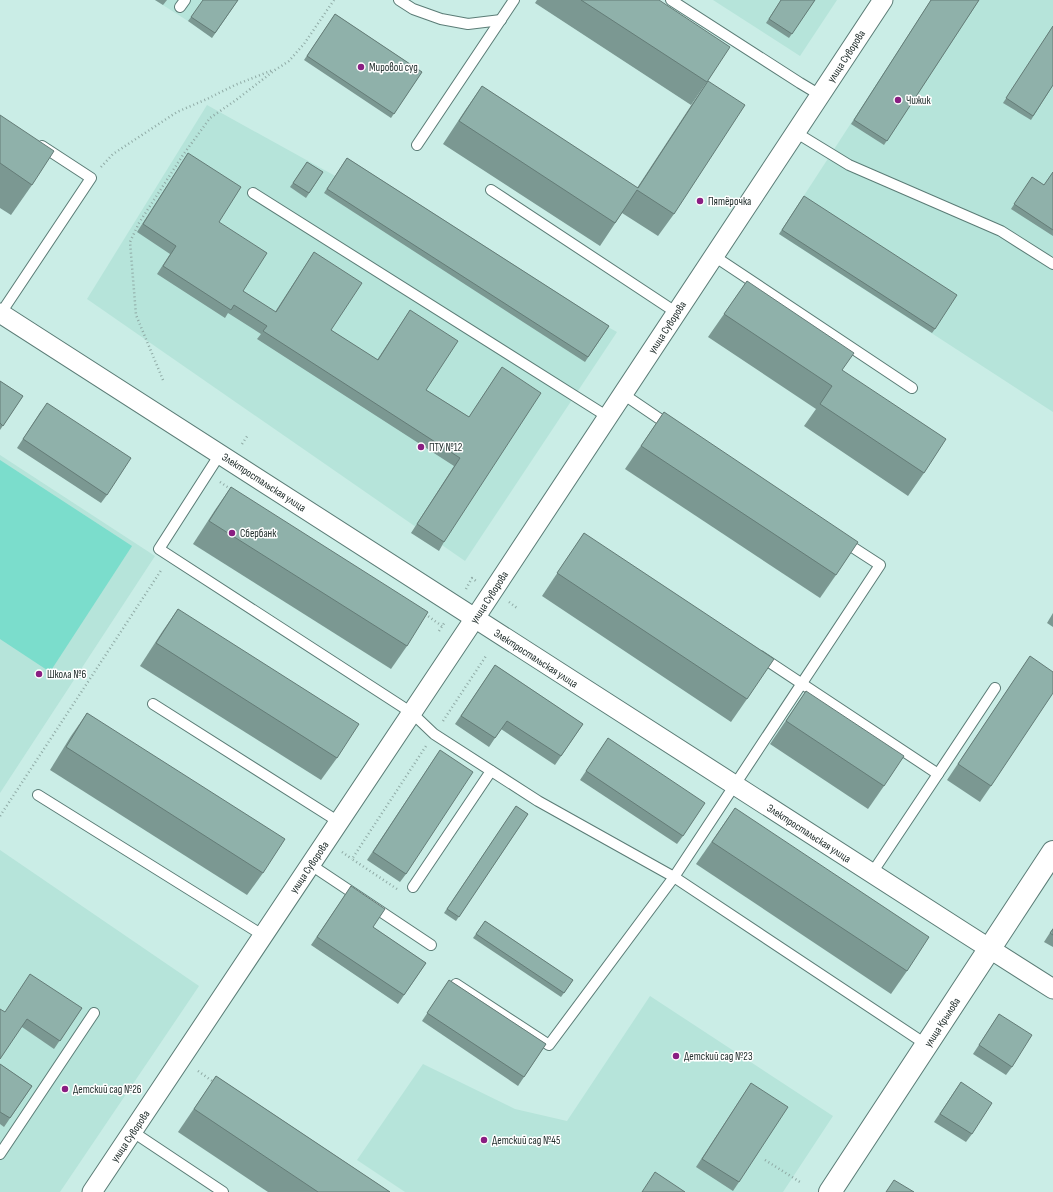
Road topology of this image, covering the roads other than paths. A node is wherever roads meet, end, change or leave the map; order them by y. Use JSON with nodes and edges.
{"nodes":[{"id":1,"x":399,"y":0,"type":"edge"},
{"id":2,"x":514,"y":0,"type":"edge"},
{"id":3,"x":671,"y":0,"type":"edge"},
{"id":4,"x":882,"y":0,"type":"edge"},
{"id":5,"x":501,"y":20,"type":"junction"},
{"id":6,"x":820,"y":95,"type":"junction"},
{"id":7,"x":796,"y":132,"type":"junction"},
{"id":8,"x":32,"y":140,"type":"edge"},
{"id":9,"x":417,"y":145,"type":"dead end"},
{"id":10,"x":491,"y":190,"type":"dead end"},
{"id":11,"x":253,"y":193,"type":"dead end"},
{"id":12,"x":714,"y":256,"type":"junction"},
{"id":13,"x":1053,"y":264,"type":"edge"},
{"id":14,"x":0,"y":313,"type":"edge"},
{"id":15,"x":677,"y":313,"type":"junction"},
{"id":16,"x":912,"y":388,"type":"dead end"},
{"id":17,"x":623,"y":394,"type":"junction"},
{"id":18,"x":608,"y":417,"type":"junction"},
{"id":19,"x":678,"y":431,"type":"edge"},
{"id":20,"x":220,"y":454,"type":"junction"},
{"id":21,"x":834,"y":535,"type":"edge"},
{"id":22,"x":475,"y":618,"type":"junction"},
{"id":23,"x":749,"y":649,"type":"edge"},
{"id":24,"x":802,"y":683,"type":"junction"},
{"id":25,"x":995,"y":688,"type":"dead end"},
{"id":26,"x":153,"y":704,"type":"dead end"},
{"id":27,"x":412,"y":713,"type":"junction"},
{"id":28,"x":491,"y":771,"type":"junction"},
{"id":29,"x":938,"y":774,"type":"junction"},
{"id":30,"x":735,"y":785,"type":"junction"},
{"id":31,"x":38,"y":795,"type":"dead end"},
{"id":32,"x":339,"y":822,"type":"junction"},
{"id":33,"x":1053,"y":852,"type":"edge"},
{"id":34,"x":311,"y":865,"type":"junction"},
{"id":35,"x":872,"y":873,"type":"junction"},
{"id":36,"x":674,"y":877,"type":"junction"},
{"id":37,"x":413,"y":887,"type":"road end"},
{"id":38,"x":264,"y":936,"type":"junction"},
{"id":39,"x":431,"y":945,"type":"dead end"},
{"id":40,"x":990,"y":949,"type":"junction"},
{"id":41,"x":456,"y":984,"type":"edge"},
{"id":42,"x":1053,"y":989,"type":"edge"},
{"id":43,"x":94,"y":1013,"type":"dead end"},
{"id":44,"x":927,"y":1045,"type":"junction"},
{"id":45,"x":133,"y":1132,"type":"junction"},
{"id":46,"x":0,"y":1154,"type":"edge"},
{"id":47,"x":92,"y":1192,"type":"edge"},
{"id":48,"x":223,"y":1192,"type":"edge"},
{"id":49,"x":830,"y":1192,"type":"edge"}],
"edges":[{"from":1,"to":5,"type":"lane"},
{"from":2,"to":5,"type":"lane"},
{"from":3,"to":6,"type":"lane"},
{"from":4,"to":6,"type":"street","name":"улица Суворова"},
{"from":5,"to":9,"type":"lane"},
{"from":6,"to":7,"type":"street","name":"улица Суворова"},
{"from":7,"to":12,"type":"street","name":"улица Суворова"},
{"from":7,"to":13,"type":"lane"},
{"from":8,"to":14,"type":"lane"},
{"from":10,"to":15,"type":"lane"},
{"from":11,"to":18,"type":"lane"},
{"from":12,"to":15,"type":"street","name":"улица Суворова"},
{"from":12,"to":16,"type":"lane"},
{"from":14,"to":20,"type":"street","name":"Электростальская улица"},
{"from":15,"to":17,"type":"street","name":"улица Суворова"},
{"from":17,"to":18,"type":"street","name":"улица Суворова"},
{"from":17,"to":19,"type":"lane"},
{"from":18,"to":22,"type":"street","name":"улица Суворова"},
{"from":20,"to":22,"type":"street","name":"Электростальская улица"},
{"from":20,"to":27,"type":"lane"},
{"from":21,"to":24,"type":"lane"},
{"from":22,"to":27,"type":"street","name":"улица Суворова"},
{"from":22,"to":30,"type":"street","name":"Электростальская улица"},
{"from":23,"to":24,"type":"lane"},
{"from":24,"to":29,"type":"lane"},
{"from":24,"to":30,"type":"lane"},
{"from":25,"to":29,"type":"lane"},
{"from":26,"to":32,"type":"lane"},
{"from":27,"to":28,"type":"lane"},
{"from":27,"to":32,"type":"street","name":"улица Суворова"},
{"from":28,"to":36,"type":"lane"},
{"from":28,"to":37,"type":"lane"},
{"from":29,"to":35,"type":"lane"},
{"from":30,"to":35,"type":"street","name":"Электростальская улица"},
{"from":30,"to":36,"type":"lane"},
{"from":31,"to":38,"type":"lane"},
{"from":32,"to":34,"type":"street","name":"улица Суворова"},
{"from":33,"to":40,"type":"main road","name":"улица Крылова"},
{"from":34,"to":38,"type":"street","name":"улица Суворова"},
{"from":34,"to":39,"type":"lane"},
{"from":35,"to":40,"type":"street","name":"Электростальская улица"},
{"from":36,"to":41,"type":"lane"},
{"from":36,"to":44,"type":"lane"},
{"from":38,"to":45,"type":"street","name":"улица Суворова"},
{"from":40,"to":42,"type":"street","name":"Электростальская улица"},
{"from":40,"to":44,"type":"main road","name":"улица Крылова"},
{"from":43,"to":46,"type":"lane"},
{"from":44,"to":49,"type":"main road","name":"улица Крылова"},
{"from":45,"to":47,"type":"street","name":"улица Суворова"},
{"from":45,"to":48,"type":"lane"}]}
